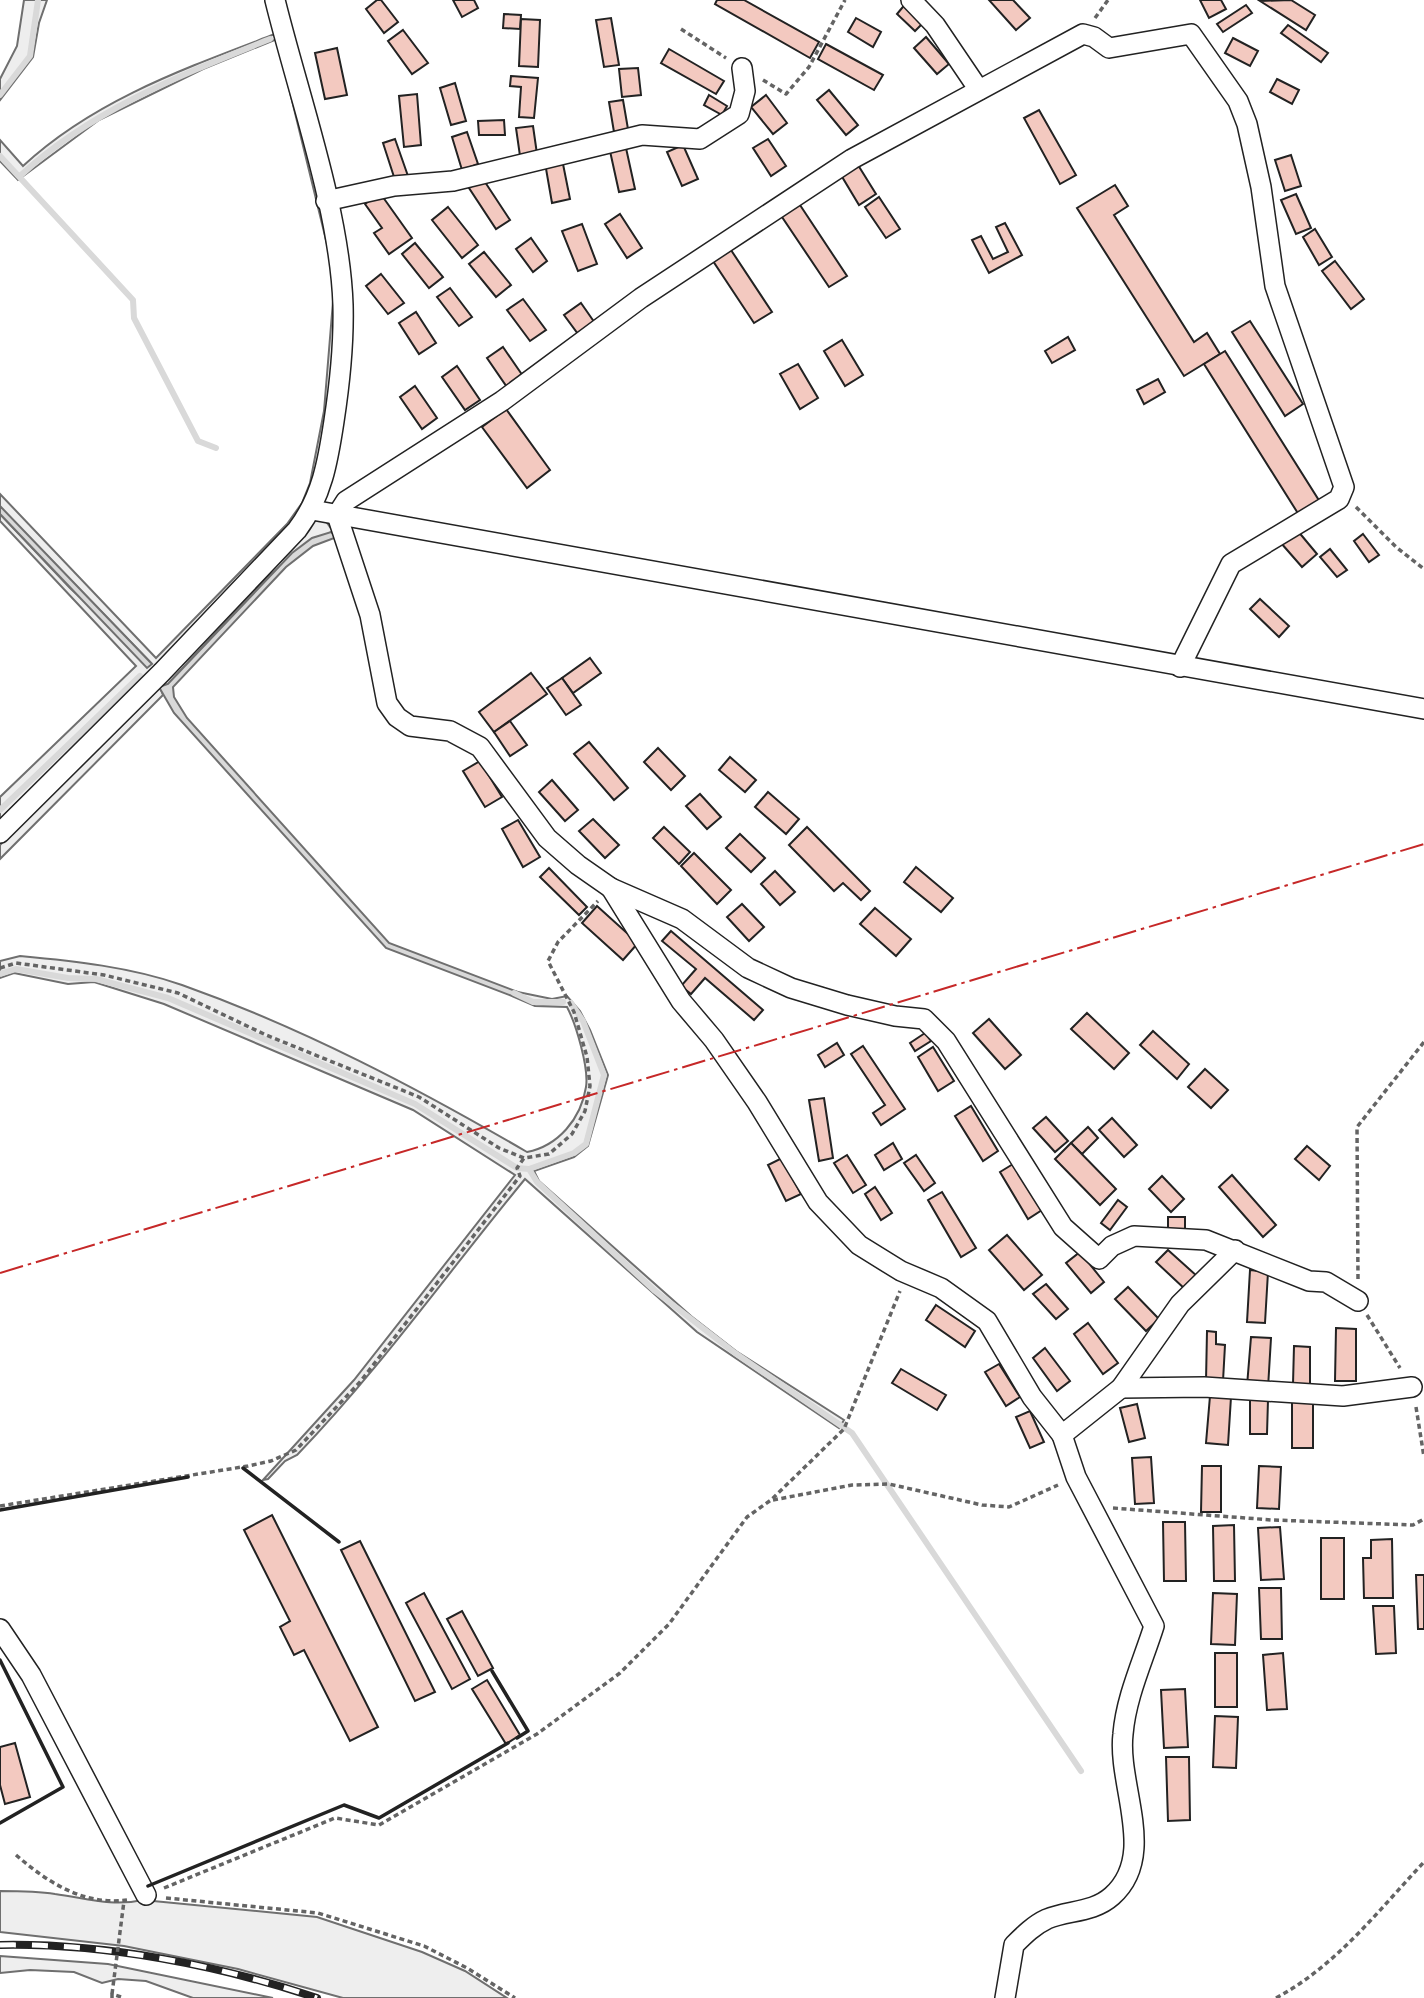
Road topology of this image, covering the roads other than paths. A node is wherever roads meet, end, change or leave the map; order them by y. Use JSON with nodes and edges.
{"nodes":[{"id":1,"x":275,"y":0,"type":"edge"},
{"id":2,"x":911,"y":0,"type":"edge"},
{"id":3,"x":742,"y":68,"type":"road end"},
{"id":4,"x":979,"y":90,"type":"junction"},
{"id":5,"x":327,"y":201,"type":"junction"},
{"id":6,"x":312,"y":510,"type":"junction"},
{"id":7,"x":337,"y":515,"type":"junction"},
{"id":8,"x":1180,"y":667,"type":"junction"},
{"id":9,"x":1424,"y":709,"type":"edge"},
{"id":10,"x":0,"y":833,"type":"edge"},
{"id":11,"x":611,"y":888,"type":"junction"},
{"id":12,"x":1235,"y":1250,"type":"junction"},
{"id":13,"x":1358,"y":1301,"type":"road end"},
{"id":14,"x":1412,"y":1387,"type":"road end"},
{"id":15,"x":1121,"y":1388,"type":"junction"},
{"id":16,"x":1062,"y":1435,"type":"junction"},
{"id":17,"x":0,"y":1629,"type":"edge"},
{"id":18,"x":146,"y":1895,"type":"road end"},
{"id":19,"x":1005,"y":1998,"type":"edge"}],
"edges":[{"from":1,"to":5,"type":"street"},
{"from":2,"to":4,"type":"street"},
{"from":3,"to":5,"type":"street"},
{"from":4,"to":7,"type":"street"},
{"from":4,"to":8,"type":"street"},
{"from":5,"to":6,"type":"street"},
{"from":6,"to":7,"type":"street"},
{"from":6,"to":10,"type":"street"},
{"from":7,"to":8,"type":"street"},
{"from":7,"to":11,"type":"street"},
{"from":8,"to":9,"type":"street"},
{"from":11,"to":12,"type":"street"},
{"from":11,"to":16,"type":"street"},
{"from":12,"to":13,"type":"street"},
{"from":12,"to":15,"type":"street"},
{"from":14,"to":15,"type":"street"},
{"from":15,"to":16,"type":"street"},
{"from":16,"to":19,"type":"street"},
{"from":17,"to":18,"type":"street"}]}
